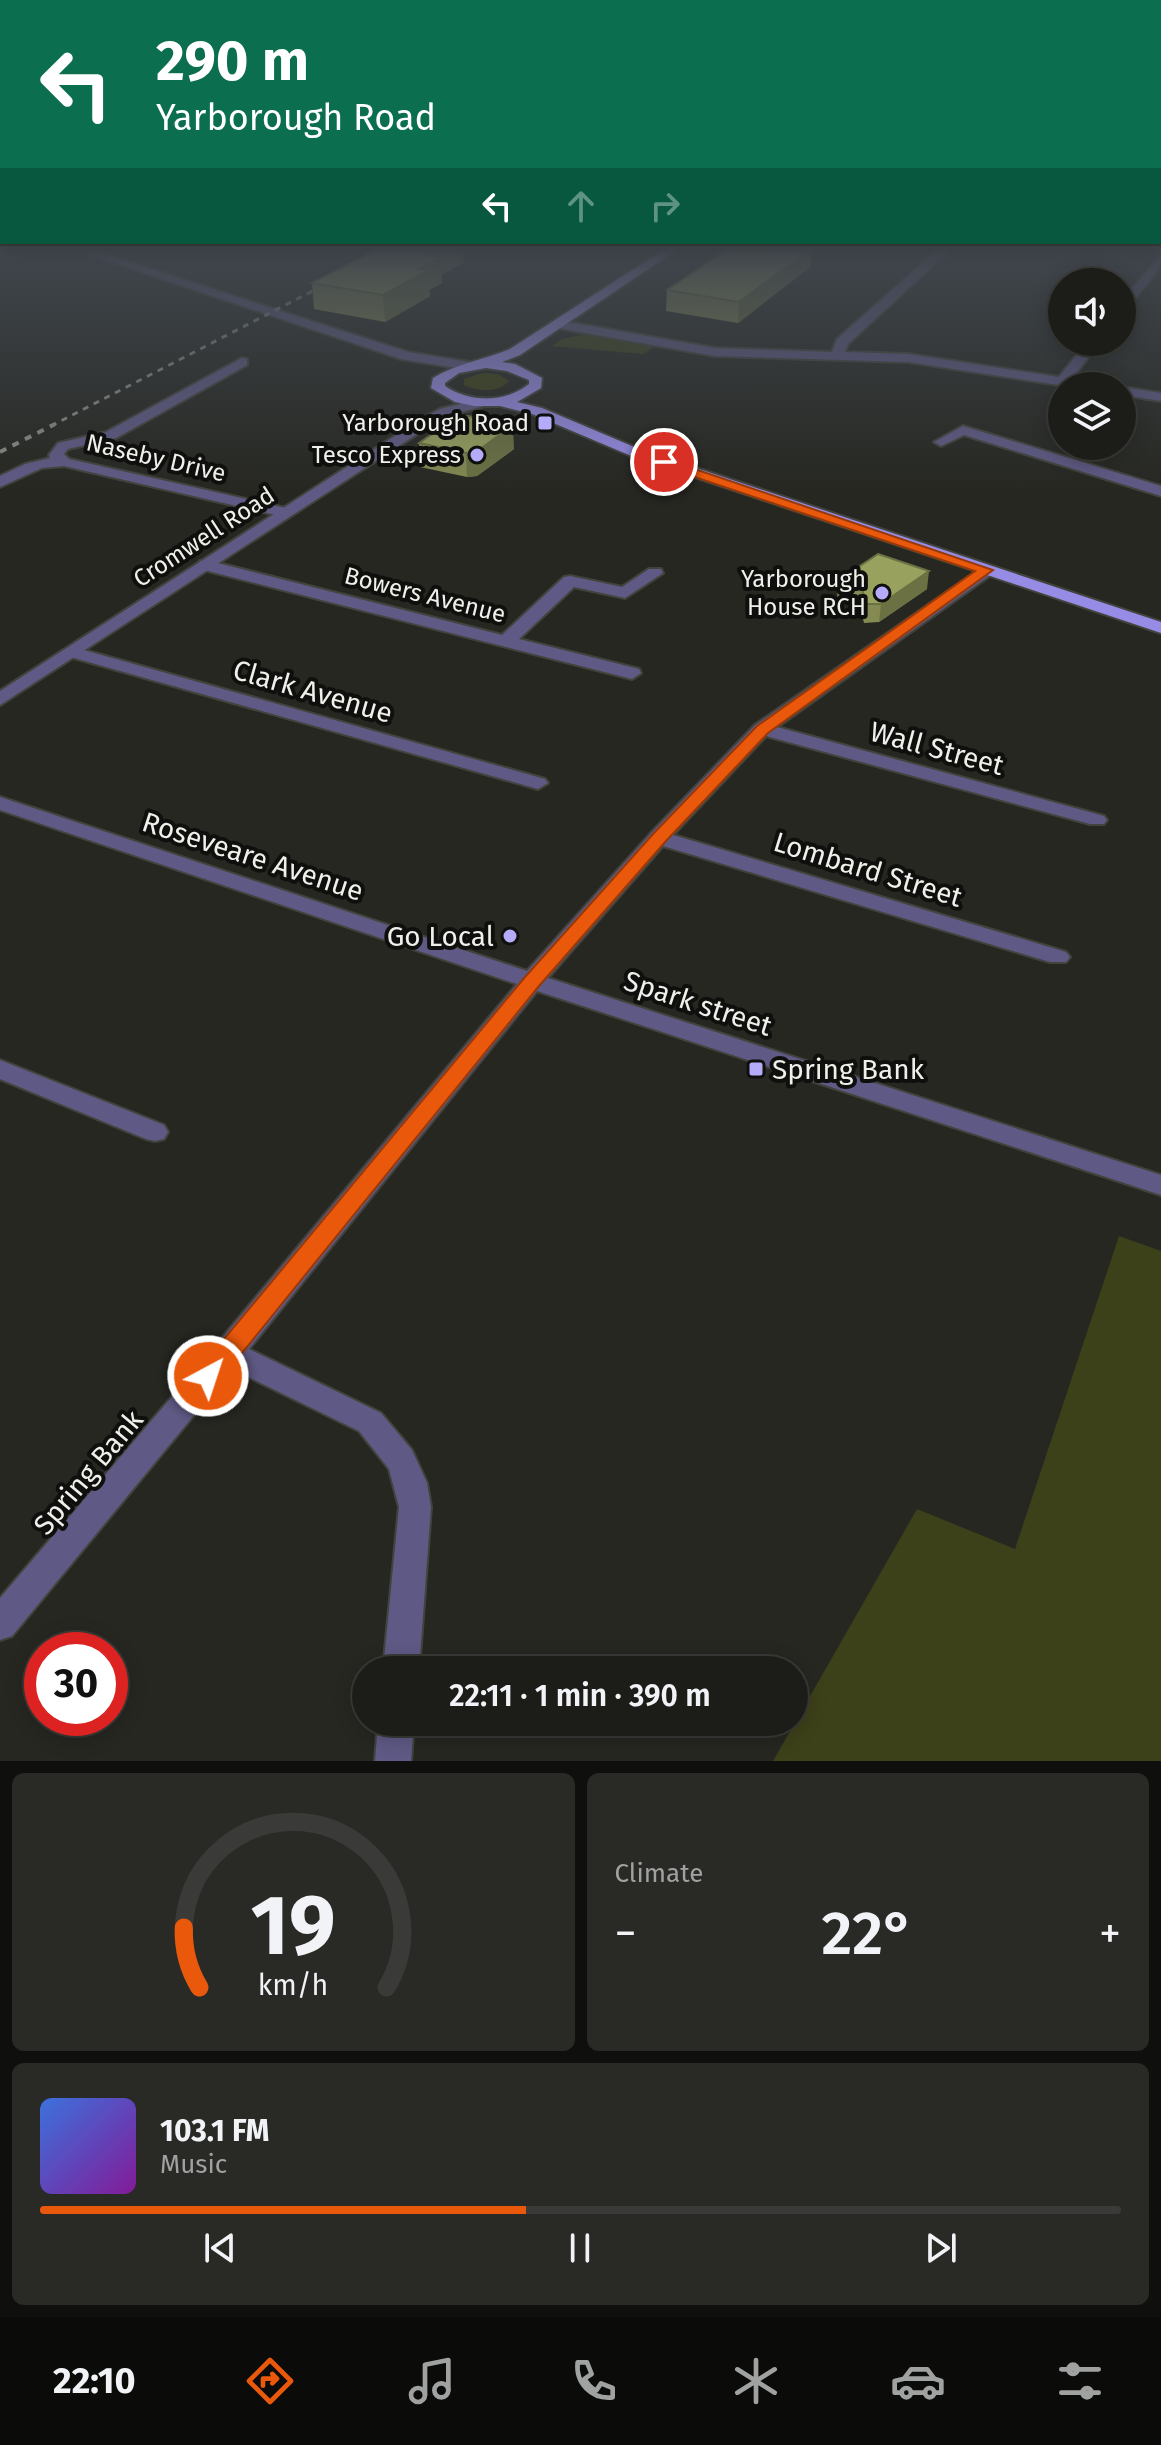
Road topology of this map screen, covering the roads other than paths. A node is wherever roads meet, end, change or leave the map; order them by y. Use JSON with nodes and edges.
{"nodes":[{"id":1,"x":322,"y":329,"type":"edge"},
{"id":2,"x":548,"y":329,"type":"edge"},
{"id":3,"x":586,"y":329,"type":"edge"},
{"id":4,"x":856,"y":329,"type":"edge"},
{"id":5,"x":532,"y":339,"type":"junction"},
{"id":6,"x":389,"y":351,"type":"junction"},
{"id":7,"x":837,"y":355,"type":"junction"},
{"id":8,"x":1083,"y":356,"type":"edge"},
{"id":9,"x":242,"y":362,"type":"dead end"},
{"id":10,"x":486,"y":364,"type":"junction"},
{"id":11,"x":469,"y":366,"type":"junction"},
{"id":12,"x":526,"y":372,"type":"junction"},
{"id":13,"x":1070,"y":372,"type":"edge"},
{"id":14,"x":1048,"y":379,"type":"edge"},
{"id":15,"x":536,"y":385,"type":"junction"},
{"id":16,"x":442,"y":388,"type":"junction"},
{"id":17,"x":1136,"y":393,"type":"edge"},
{"id":18,"x":1161,"y":397,"type":"edge"},
{"id":19,"x":491,"y":401,"type":"junction"},
{"id":20,"x":547,"y":416,"type":"junction"},
{"id":21,"x":436,"y":417,"type":"junction"},
{"id":22,"x":941,"y":442,"type":"dead end"},
{"id":23,"x":64,"y":462,"type":"junction"},
{"id":24,"x":0,"y":482,"type":"edge"},
{"id":25,"x":1161,"y":491,"type":"edge"},
{"id":26,"x":284,"y":512,"type":"junction"},
{"id":27,"x":206,"y":565,"type":"junction"},
{"id":28,"x":986,"y":570,"type":"junction"},
{"id":29,"x":655,"y":573,"type":"dead end"},
{"id":30,"x":1161,"y":628,"type":"edge"},
{"id":31,"x":507,"y":640,"type":"junction"},
{"id":32,"x":73,"y":652,"type":"junction"},
{"id":33,"x":632,"y":673,"type":"dead end"},
{"id":34,"x":0,"y":699,"type":"edge"},
{"id":35,"x":762,"y":729,"type":"junction"},
{"id":36,"x":538,"y":783,"type":"dead end"},
{"id":37,"x":0,"y":803,"type":"edge"},
{"id":38,"x":1097,"y":820,"type":"dead end"},
{"id":39,"x":659,"y":838,"type":"junction"},
{"id":40,"x":1058,"y":957,"type":"dead end"},
{"id":41,"x":532,"y":981,"type":"junction"},
{"id":42,"x":0,"y":1069,"type":"edge"},
{"id":43,"x":155,"y":1132,"type":"dead end"},
{"id":44,"x":1161,"y":1185,"type":"edge"},
{"id":45,"x":228,"y":1353,"type":"junction"},
{"id":46,"x":0,"y":1624,"type":"edge"},
{"id":47,"x":402,"y":1656,"type":"edge"},
{"id":48,"x":395,"y":1736,"type":"edge"},
{"id":49,"x":393,"y":1761,"type":"edge"}],
"edges":[{"from":1,"to":6,"type":"street"},
{"from":2,"to":5,"type":"main road"},
{"from":3,"to":7,"type":"street"},
{"from":4,"to":7,"type":"street"},
{"from":5,"to":10,"type":"main road"},
{"from":5,"to":12,"type":"main road"},
{"from":6,"to":11,"type":"street"},
{"from":6,"to":16,"type":"street"},
{"from":7,"to":14,"type":"street"},
{"from":8,"to":13,"type":"street"},
{"from":9,"to":23,"type":"street","name":"Naseby Drive"},
{"from":10,"to":11,"type":"main road"},
{"from":10,"to":12,"type":"main road"},
{"from":11,"to":16,"type":"main road"},
{"from":12,"to":15,"type":"main road"},
{"from":15,"to":19,"type":"main road"},
{"from":15,"to":20,"type":"main road"},
{"from":16,"to":19,"type":"main road"},
{"from":16,"to":21,"type":"street"},
{"from":17,"to":18,"type":"street"},
{"from":19,"to":20,"type":"main road"},
{"from":19,"to":21,"type":"street","name":"Cromwell Road"},
{"from":20,"to":28,"type":"main road"},
{"from":21,"to":26,"type":"street","name":"Cromwell Road"},
{"from":22,"to":25,"type":"street"},
{"from":23,"to":24,"type":"street","name":"Naseby Drive"},
{"from":23,"to":26,"type":"street","name":"Naseby Drive"},
{"from":26,"to":27,"type":"street","name":"Cromwell Road"},
{"from":27,"to":31,"type":"street","name":"Bowers Avenue"},
{"from":27,"to":32,"type":"street","name":"Cromwell Road"},
{"from":28,"to":30,"type":"main road"},
{"from":28,"to":35,"type":"street","name":"Spring Bank"},
{"from":29,"to":31,"type":"street"},
{"from":31,"to":33,"type":"street","name":"Bowers Avenue"},
{"from":32,"to":34,"type":"street","name":"Cromwell Road"},
{"from":32,"to":36,"type":"street","name":"Clark Avenue"},
{"from":35,"to":38,"type":"street","name":"Wall Street"},
{"from":35,"to":39,"type":"street","name":"Spring Bank"},
{"from":37,"to":41,"type":"street","name":"Roseveare Avenue"},
{"from":39,"to":40,"type":"street","name":"Lombard Street"},
{"from":39,"to":41,"type":"street","name":"Spring Bank"},
{"from":41,"to":44,"type":"street","name":"Spark street"},
{"from":41,"to":45,"type":"street","name":"Spring Bank"},
{"from":42,"to":43,"type":"street"},
{"from":45,"to":46,"type":"street","name":"Spring Bank"},
{"from":45,"to":47,"type":"street"},
{"from":48,"to":49,"type":"street"}]}
